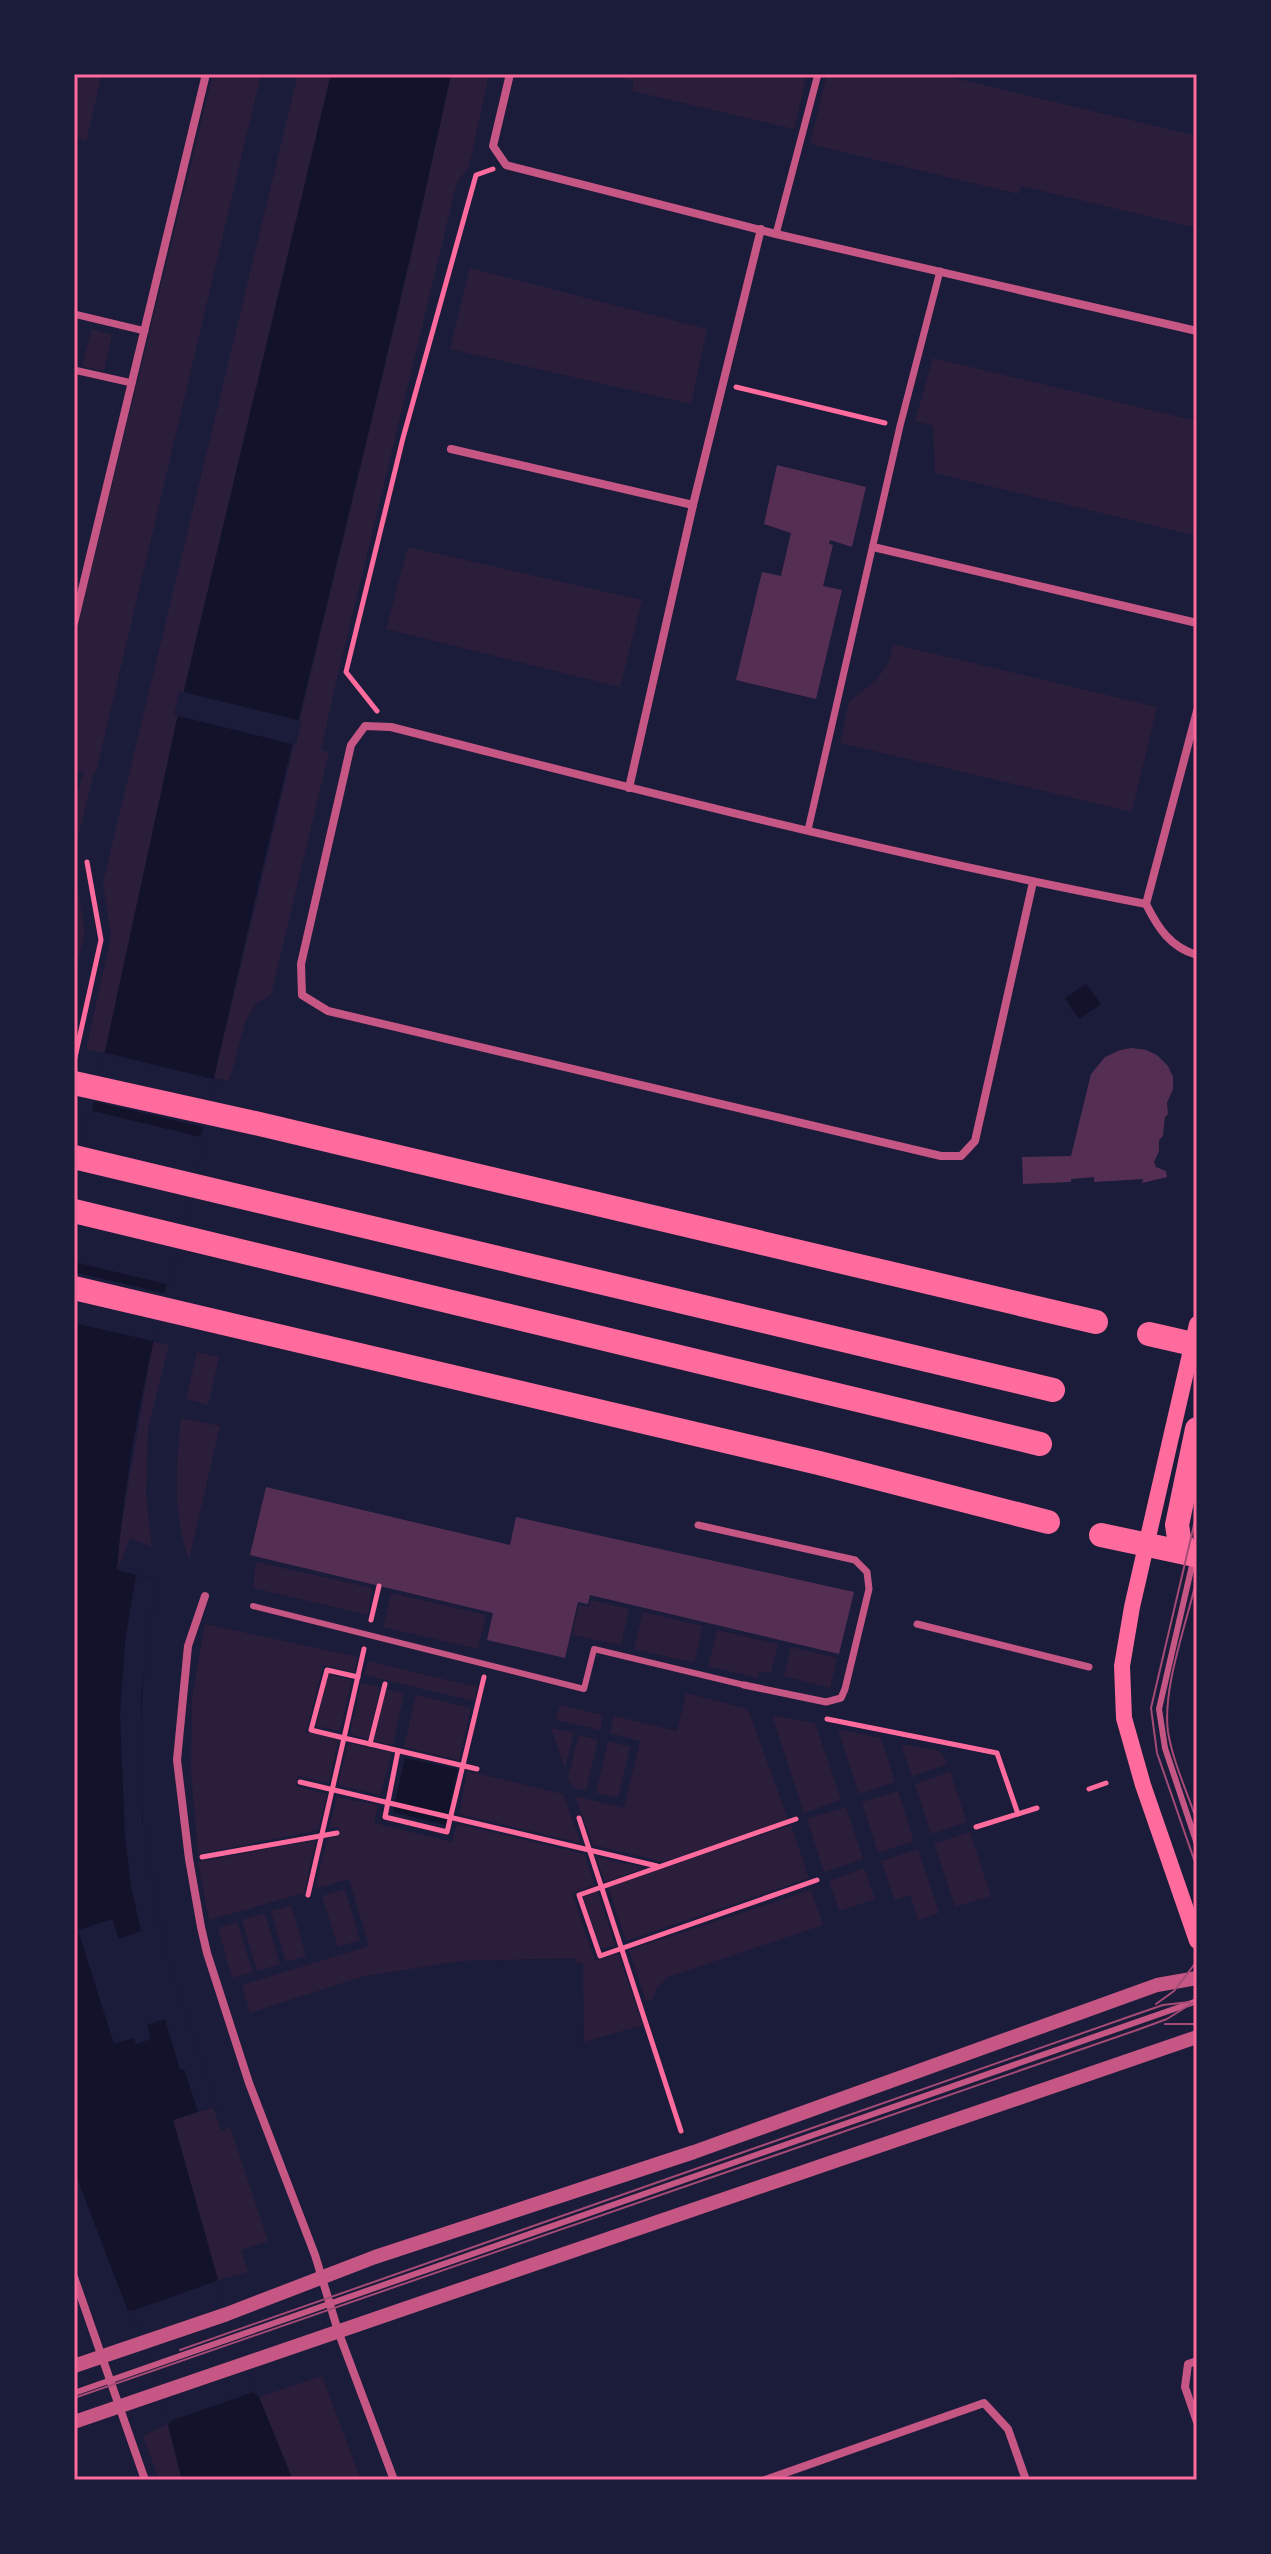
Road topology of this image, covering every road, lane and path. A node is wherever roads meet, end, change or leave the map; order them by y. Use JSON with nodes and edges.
{"nodes":[{"id":1,"x":206,"y":74,"type":"edge"},
{"id":2,"x":510,"y":74,"type":"edge"},
{"id":3,"x":818,"y":74,"type":"edge"},
{"id":4,"x":506,"y":165,"type":"junction"},
{"id":5,"x":761,"y":229,"type":"junction"},
{"id":6,"x":776,"y":234,"type":"junction"},
{"id":7,"x":940,"y":271,"type":"junction"},
{"id":8,"x":74,"y":314,"type":"edge"},
{"id":9,"x":145,"y":331,"type":"junction"},
{"id":10,"x":1197,"y":331,"type":"edge"},
{"id":11,"x":74,"y":370,"type":"edge"},
{"id":12,"x":132,"y":383,"type":"junction"},
{"id":13,"x":723,"y":384,"type":"junction"},
{"id":14,"x":900,"y":426,"type":"junction"},
{"id":15,"x":451,"y":449,"type":"dead end"},
{"id":16,"x":693,"y":505,"type":"junction"},
{"id":17,"x":873,"y":547,"type":"junction"},
{"id":18,"x":74,"y":623,"type":"edge"},
{"id":19,"x":1197,"y":623,"type":"edge"},
{"id":20,"x":1197,"y":711,"type":"edge"},
{"id":21,"x":391,"y":727,"type":"junction"},
{"id":22,"x":629,"y":788,"type":"junction"},
{"id":23,"x":808,"y":830,"type":"junction"},
{"id":24,"x":87,"y":862,"type":"dead end"},
{"id":25,"x":1033,"y":882,"type":"junction"},
{"id":26,"x":1146,"y":904,"type":"junction"},
{"id":27,"x":1197,"y":955,"type":"edge"},
{"id":28,"x":74,"y":1063,"type":"edge"},
{"id":29,"x":74,"y":1083,"type":"edge"},
{"id":30,"x":74,"y":1157,"type":"edge"},
{"id":31,"x":74,"y":1211,"type":"edge"},
{"id":32,"x":74,"y":1288,"type":"edge"},
{"id":33,"x":1096,"y":1322,"type":"dead end"},
{"id":34,"x":1149,"y":1334,"type":"dead end"},
{"id":35,"x":1196,"y":1337,"type":"edge"},
{"id":36,"x":1053,"y":1390,"type":"dead end"},
{"id":37,"x":1197,"y":1429,"type":"edge"},
{"id":38,"x":1040,"y":1444,"type":"dead end"},
{"id":39,"x":1048,"y":1522,"type":"dead end"},
{"id":40,"x":698,"y":1525,"type":"dead end"},
{"id":41,"x":1101,"y":1535,"type":"dead end"},
{"id":42,"x":1147,"y":1545,"type":"junction"},
{"id":43,"x":1194,"y":1553,"type":"edge"},
{"id":44,"x":379,"y":1586,"type":"dead end"},
{"id":45,"x":205,"y":1596,"type":"dead end"},
{"id":46,"x":253,"y":1606,"type":"dead end"},
{"id":47,"x":917,"y":1624,"type":"dead end"},
{"id":48,"x":368,"y":1634,"type":"junction"},
{"id":49,"x":487,"y":1665,"type":"junction"},
{"id":50,"x":1089,"y":1667,"type":"dead end"},
{"id":51,"x":358,"y":1677,"type":"junction"},
{"id":52,"x":385,"y":1684,"type":"dead end"},
{"id":53,"x":744,"y":1685,"type":"joint"},
{"id":54,"x":821,"y":1718,"type":"dead end"},
{"id":55,"x":344,"y":1738,"type":"junction"},
{"id":56,"x":370,"y":1744,"type":"junction"},
{"id":57,"x":398,"y":1751,"type":"junction"},
{"id":58,"x":463,"y":1766,"type":"junction"},
{"id":59,"x":477,"y":1769,"type":"dead end"},
{"id":60,"x":300,"y":1782,"type":"dead end"},
{"id":61,"x":1106,"y":1783,"type":"dead end"},
{"id":62,"x":333,"y":1789,"type":"junction"},
{"id":63,"x":1089,"y":1789,"type":"dead end"},
{"id":64,"x":388,"y":1802,"type":"junction"},
{"id":65,"x":1037,"y":1808,"type":"dead end"},
{"id":66,"x":1018,"y":1814,"type":"junction"},
{"id":67,"x":451,"y":1817,"type":"junction"},
{"id":68,"x":579,"y":1818,"type":"dead end"},
{"id":69,"x":796,"y":1819,"type":"dead end"},
{"id":70,"x":976,"y":1827,"type":"dead end"},
{"id":71,"x":337,"y":1833,"type":"dead end"},
{"id":72,"x":322,"y":1835,"type":"junction"},
{"id":73,"x":1197,"y":1844,"type":"edge"},
{"id":74,"x":589,"y":1849,"type":"junction"},
{"id":75,"x":189,"y":1859,"type":"junction"},
{"id":76,"x":659,"y":1866,"type":"junction"},
{"id":77,"x":817,"y":1880,"type":"dead end"},
{"id":78,"x":601,"y":1887,"type":"junction"},
{"id":79,"x":308,"y":1895,"type":"dead end"},
{"id":80,"x":1197,"y":1941,"type":"edge"},
{"id":81,"x":622,"y":1949,"type":"junction"},
{"id":82,"x":1197,"y":1978,"type":"edge"},
{"id":83,"x":1197,"y":2001,"type":"edge"},
{"id":84,"x":1197,"y":2037,"type":"edge"},
{"id":85,"x":681,"y":2131,"type":"dead end"},
{"id":86,"x":74,"y":2277,"type":"edge"},
{"id":87,"x":321,"y":2277,"type":"junction"},
{"id":88,"x":330,"y":2305,"type":"junction"},
{"id":89,"x":338,"y":2331,"type":"junction"},
{"id":90,"x":101,"y":2356,"type":"junction"},
{"id":91,"x":1192,"y":2363,"type":"edge"},
{"id":92,"x":74,"y":2366,"type":"edge"},
{"id":93,"x":111,"y":2380,"type":"junction"},
{"id":94,"x":74,"y":2393,"type":"edge"},
{"id":95,"x":119,"y":2407,"type":"junction"},
{"id":96,"x":74,"y":2422,"type":"edge"},
{"id":97,"x":1197,"y":2422,"type":"edge"},
{"id":98,"x":145,"y":2480,"type":"edge"},
{"id":99,"x":394,"y":2480,"type":"edge"},
{"id":100,"x":765,"y":2480,"type":"edge"},
{"id":101,"x":1026,"y":2480,"type":"edge"}],
"edges":[{"from":1,"to":9,"type":"street"},
{"from":2,"to":4,"type":"street"},
{"from":3,"to":6,"type":"street"},
{"from":4,"to":5,"type":"street"},
{"from":4,"to":21,"type":"path"},
{"from":5,"to":6,"type":"street"},
{"from":5,"to":13,"type":"street"},
{"from":6,"to":7,"type":"street"},
{"from":7,"to":10,"type":"street"},
{"from":7,"to":14,"type":"street"},
{"from":8,"to":9,"type":"street"},
{"from":9,"to":12,"type":"street"},
{"from":11,"to":12,"type":"street"},
{"from":12,"to":18,"type":"street"},
{"from":13,"to":14,"type":"path"},
{"from":13,"to":16,"type":"street"},
{"from":14,"to":17,"type":"street"},
{"from":15,"to":16,"type":"street"},
{"from":16,"to":22,"type":"street"},
{"from":17,"to":19,"type":"street"},
{"from":17,"to":23,"type":"street"},
{"from":20,"to":26,"type":"street"},
{"from":21,"to":22,"type":"street"},
{"from":21,"to":25,"type":"street"},
{"from":22,"to":23,"type":"street"},
{"from":23,"to":25,"type":"street"},
{"from":24,"to":28,"type":"path"},
{"from":25,"to":26,"type":"street"},
{"from":26,"to":27,"type":"street"},
{"from":29,"to":33,"type":"highway"},
{"from":30,"to":36,"type":"highway"},
{"from":31,"to":38,"type":"highway"},
{"from":32,"to":39,"type":"highway"},
{"from":34,"to":35,"type":"highway"},
{"from":35,"to":42,"type":"main road"},
{"from":37,"to":43,"type":"highway"},
{"from":40,"to":53,"type":"street"},
{"from":41,"to":42,"type":"highway"},
{"from":42,"to":43,"type":"highway"},
{"from":42,"to":80,"type":"main road"},
{"from":43,"to":73,"type":"lane"},
{"from":44,"to":48,"type":"path"},
{"from":45,"to":75,"type":"street"},
{"from":46,"to":48,"type":"lane"},
{"from":47,"to":50,"type":"street"},
{"from":48,"to":49,"type":"lane"},
{"from":48,"to":51,"type":"path"},
{"from":49,"to":53,"type":"lane"},
{"from":49,"to":58,"type":"path"},
{"from":51,"to":55,"type":"path"},
{"from":51,"to":55,"type":"path"},
{"from":52,"to":56,"type":"path"},
{"from":54,"to":66,"type":"path"},
{"from":55,"to":56,"type":"path"},
{"from":55,"to":62,"type":"path"},
{"from":56,"to":57,"type":"path"},
{"from":57,"to":58,"type":"path"},
{"from":57,"to":64,"type":"path"},
{"from":58,"to":59,"type":"path"},
{"from":58,"to":67,"type":"path"},
{"from":60,"to":62,"type":"path"},
{"from":61,"to":63,"type":"path"},
{"from":62,"to":64,"type":"path"},
{"from":62,"to":72,"type":"path"},
{"from":64,"to":67,"type":"path"},
{"from":64,"to":67,"type":"path"},
{"from":65,"to":66,"type":"path"},
{"from":66,"to":70,"type":"path"},
{"from":67,"to":74,"type":"path"},
{"from":68,"to":74,"type":"path"},
{"from":69,"to":76,"type":"path"},
{"from":71,"to":72,"type":"path"},
{"from":72,"to":75,"type":"path"},
{"from":72,"to":79,"type":"path"},
{"from":74,"to":76,"type":"path"},
{"from":74,"to":78,"type":"path"},
{"from":75,"to":87,"type":"street"},
{"from":76,"to":78,"type":"path"},
{"from":77,"to":81,"type":"path"},
{"from":78,"to":81,"type":"path"},
{"from":78,"to":81,"type":"path"},
{"from":81,"to":85,"type":"path"},
{"from":82,"to":87,"type":"street"},
{"from":83,"to":88,"type":"lane"},
{"from":84,"to":89,"type":"street"},
{"from":86,"to":90,"type":"street"},
{"from":87,"to":88,"type":"street"},
{"from":87,"to":90,"type":"street"},
{"from":88,"to":89,"type":"street"},
{"from":88,"to":93,"type":"lane"},
{"from":89,"to":95,"type":"street"},
{"from":89,"to":99,"type":"street"},
{"from":90,"to":92,"type":"street"},
{"from":90,"to":93,"type":"street"},
{"from":91,"to":97,"type":"street"},
{"from":93,"to":94,"type":"lane"},
{"from":93,"to":95,"type":"street"},
{"from":95,"to":96,"type":"street"},
{"from":95,"to":98,"type":"street"},
{"from":100,"to":101,"type":"street"}]}
